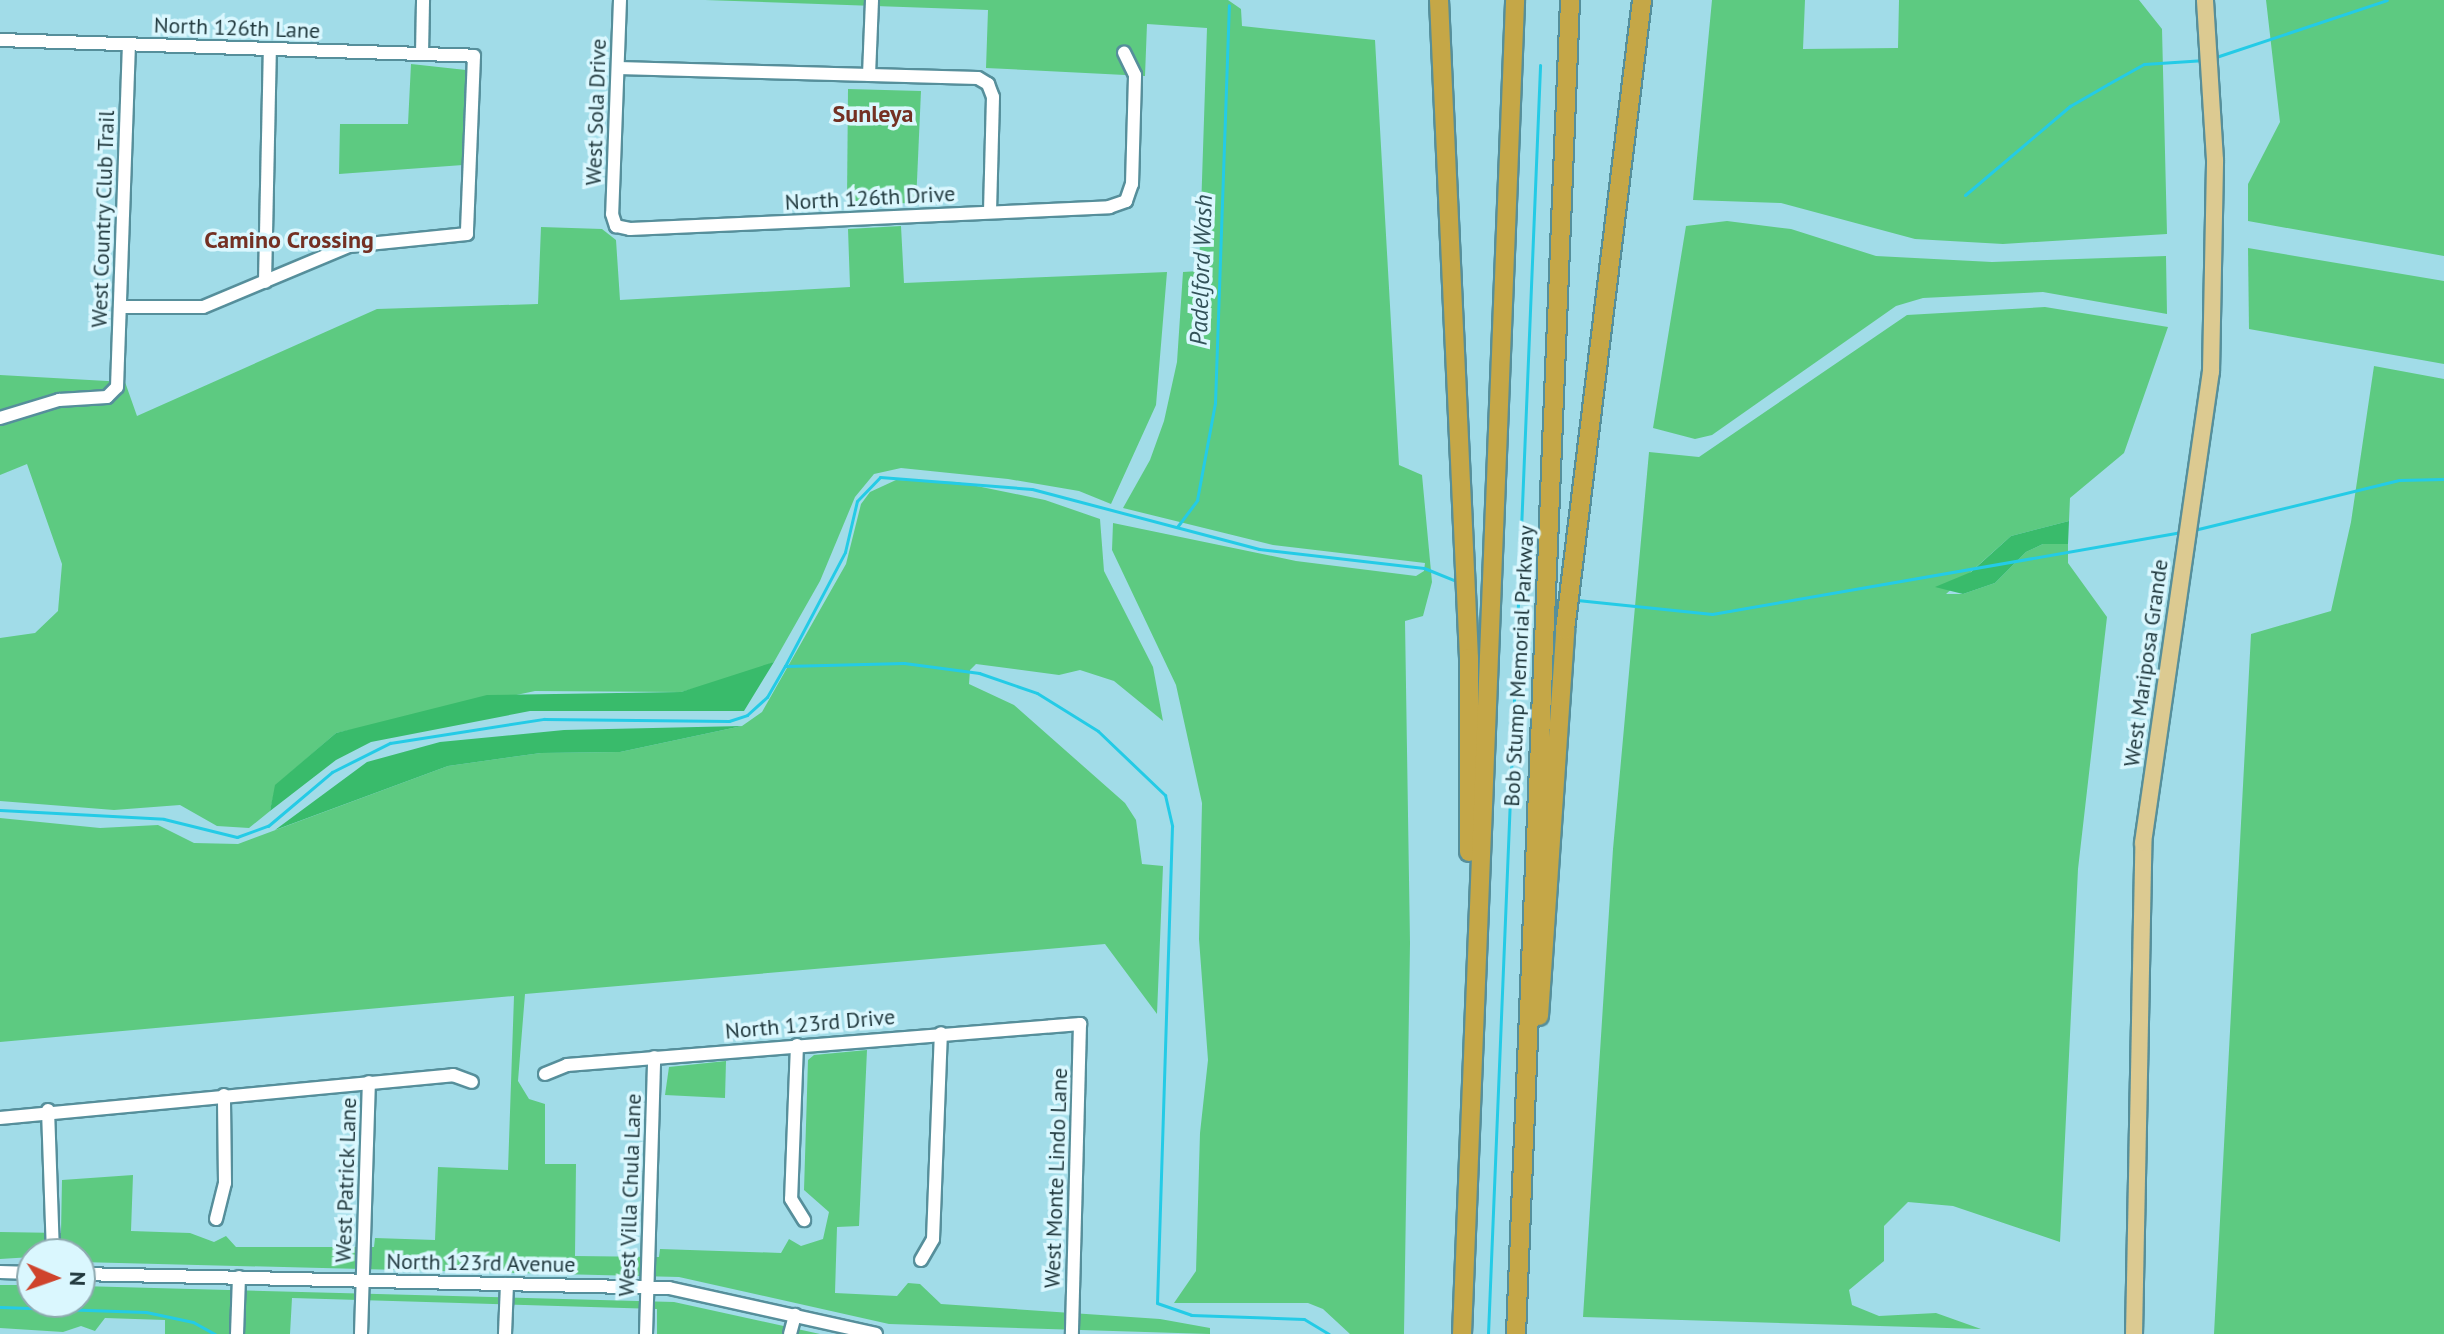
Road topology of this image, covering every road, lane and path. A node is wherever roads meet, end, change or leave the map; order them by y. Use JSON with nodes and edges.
{"nodes":[{"id":1,"x":423,"y":0,"type":"edge"},
{"id":2,"x":620,"y":0,"type":"edge"},
{"id":3,"x":872,"y":0,"type":"edge"},
{"id":4,"x":1439,"y":0,"type":"edge"},
{"id":5,"x":1570,"y":0,"type":"edge"},
{"id":6,"x":1642,"y":0,"type":"edge"},
{"id":7,"x":2205,"y":0,"type":"edge"},
{"id":8,"x":1515,"y":2,"type":"edge"},
{"id":9,"x":0,"y":40,"type":"edge"},
{"id":10,"x":129,"y":45,"type":"junction"},
{"id":11,"x":270,"y":49,"type":"junction"},
{"id":12,"x":1124,"y":52,"type":"dead end"},
{"id":13,"x":422,"y":54,"type":"junction"},
{"id":14,"x":618,"y":68,"type":"junction"},
{"id":15,"x":869,"y":75,"type":"junction"},
{"id":16,"x":990,"y":212,"type":"junction"},
{"id":17,"x":616,"y":226,"type":"joint"},
{"id":18,"x":265,"y":282,"type":"junction"},
{"id":19,"x":120,"y":307,"type":"junction"},
{"id":20,"x":0,"y":418,"type":"edge"},
{"id":21,"x":1080,"y":1024,"type":"joint"},
{"id":22,"x":941,"y":1033,"type":"junction"},
{"id":23,"x":797,"y":1045,"type":"junction"},
{"id":24,"x":654,"y":1057,"type":"junction"},
{"id":25,"x":545,"y":1074,"type":"dead end"},
{"id":26,"x":369,"y":1082,"type":"junction"},
{"id":27,"x":472,"y":1082,"type":"dead end"},
{"id":28,"x":224,"y":1095,"type":"junction"},
{"id":29,"x":48,"y":1110,"type":"junction"},
{"id":30,"x":0,"y":1118,"type":"edge"},
{"id":31,"x":216,"y":1219,"type":"dead end"},
{"id":32,"x":804,"y":1220,"type":"dead end"},
{"id":33,"x":52,"y":1238,"type":"edge"},
{"id":34,"x":1465,"y":1250,"type":"junction"},
{"id":35,"x":1518,"y":1254,"type":"junction"},
{"id":36,"x":921,"y":1260,"type":"dead end"},
{"id":37,"x":96,"y":1274,"type":"edge"},
{"id":38,"x":239,"y":1277,"type":"junction"},
{"id":39,"x":363,"y":1280,"type":"junction"},
{"id":40,"x":507,"y":1284,"type":"junction"},
{"id":41,"x":647,"y":1287,"type":"junction"},
{"id":42,"x":795,"y":1315,"type":"junction"},
{"id":43,"x":237,"y":1334,"type":"edge"},
{"id":44,"x":361,"y":1334,"type":"edge"},
{"id":45,"x":505,"y":1334,"type":"edge"},
{"id":46,"x":646,"y":1334,"type":"edge"},
{"id":47,"x":790,"y":1334,"type":"edge"},
{"id":48,"x":876,"y":1334,"type":"edge"},
{"id":49,"x":1072,"y":1334,"type":"edge"},
{"id":50,"x":1462,"y":1334,"type":"edge"},
{"id":51,"x":1516,"y":1334,"type":"edge"},
{"id":52,"x":2134,"y":1334,"type":"edge"}],
"edges":[{"from":1,"to":13,"type":"street"},
{"from":2,"to":14,"type":"street","name":"West Sola Drive"},
{"from":3,"to":15,"type":"street"},
{"from":4,"to":34,"type":"highway"},
{"from":5,"to":35,"type":"highway","name":"Bob Stump Memorial Parkway"},
{"from":6,"to":35,"type":"highway"},
{"from":7,"to":52,"type":"main road","name":"West Mariposa Grande"},
{"from":8,"to":34,"type":"highway","name":"Bob Stump Memorial Parkway"},
{"from":9,"to":10,"type":"street","name":"North 126th Lane"},
{"from":10,"to":11,"type":"street","name":"North 126th Lane"},
{"from":10,"to":19,"type":"street","name":"West Country Club Trail"},
{"from":11,"to":13,"type":"street","name":"North 126th Lane"},
{"from":11,"to":18,"type":"street"},
{"from":12,"to":16,"type":"street","name":"North 126th Drive"},
{"from":13,"to":18,"type":"street","name":"North 126th Lane"},
{"from":14,"to":15,"type":"street"},
{"from":14,"to":17,"type":"street","name":"West Sola Drive"},
{"from":15,"to":16,"type":"street"},
{"from":16,"to":17,"type":"street","name":"North 126th Drive"},
{"from":18,"to":19,"type":"street"},
{"from":19,"to":20,"type":"street","name":"West Country Club Trail"},
{"from":21,"to":22,"type":"street","name":"North 123rd Drive"},
{"from":21,"to":49,"type":"street","name":"West Monte Lindo Lane"},
{"from":22,"to":23,"type":"street","name":"North 123rd Drive"},
{"from":22,"to":36,"type":"street"},
{"from":23,"to":24,"type":"street","name":"North 123rd Drive"},
{"from":23,"to":32,"type":"street"},
{"from":24,"to":25,"type":"street","name":"North 123rd Drive"},
{"from":24,"to":41,"type":"street","name":"West Villa Chula Lane"},
{"from":26,"to":27,"type":"street"},
{"from":26,"to":28,"type":"street"},
{"from":26,"to":39,"type":"street","name":"West Patrick Lane"},
{"from":28,"to":29,"type":"street"},
{"from":28,"to":31,"type":"street"},
{"from":29,"to":30,"type":"street"},
{"from":29,"to":33,"type":"street"},
{"from":34,"to":50,"type":"highway","name":"Bob Stump Memorial Parkway"},
{"from":35,"to":51,"type":"highway","name":"Bob Stump Memorial Parkway"},
{"from":37,"to":38,"type":"street","name":"North 123rd Avenue"},
{"from":38,"to":39,"type":"street","name":"North 123rd Avenue"},
{"from":38,"to":43,"type":"street"},
{"from":39,"to":40,"type":"street","name":"North 123rd Avenue"},
{"from":39,"to":44,"type":"street","name":"West Patrick Lane"},
{"from":40,"to":41,"type":"street","name":"North 123rd Avenue"},
{"from":40,"to":45,"type":"street"},
{"from":41,"to":42,"type":"street","name":"North 123rd Avenue"},
{"from":41,"to":46,"type":"street","name":"West Villa Chula Lane"},
{"from":42,"to":47,"type":"street"},
{"from":42,"to":48,"type":"street","name":"North 123rd Avenue"}]}
